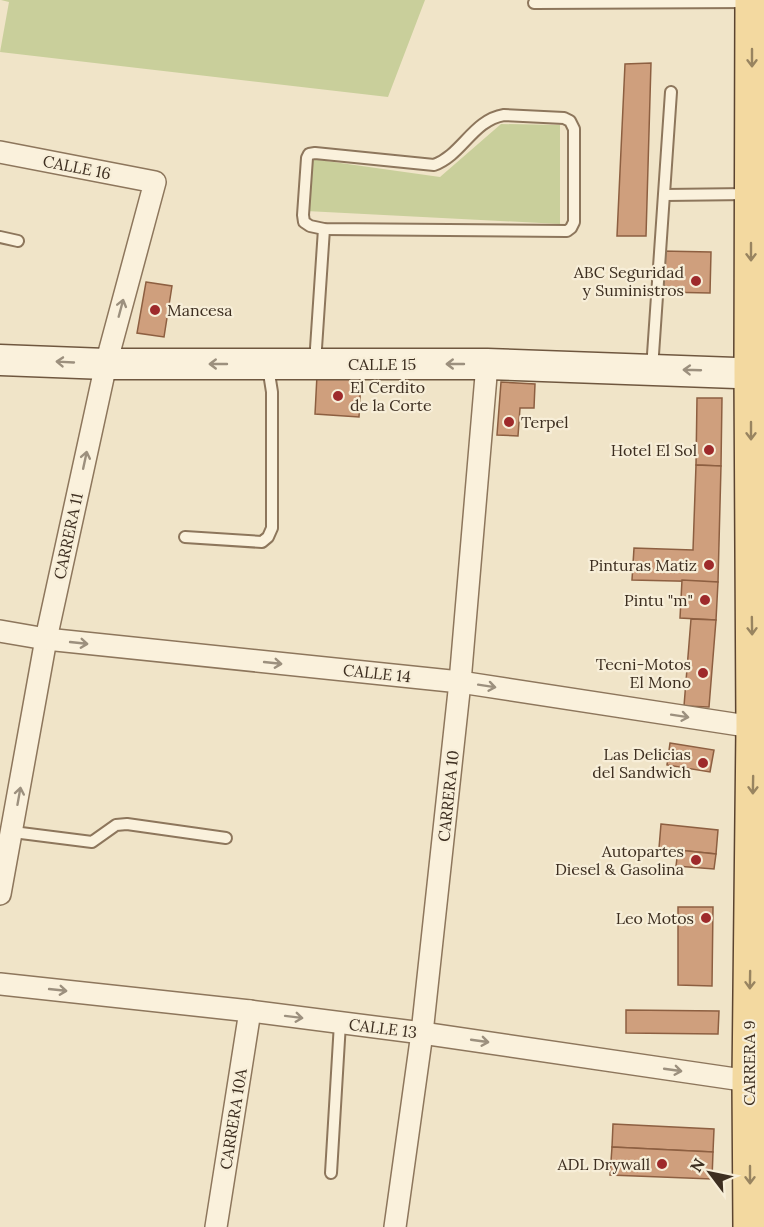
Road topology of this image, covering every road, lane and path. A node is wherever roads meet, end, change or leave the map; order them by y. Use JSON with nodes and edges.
{"nodes":[{"id":1,"x":752,"y":1,"type":"edge"},
{"id":2,"x":534,"y":3,"type":"dead end"},
{"id":3,"x":671,"y":92,"type":"dead end"},
{"id":4,"x":0,"y":152,"type":"edge"},
{"id":5,"x":155,"y":182,"type":"joint"},
{"id":6,"x":752,"y":194,"type":"junction"},
{"id":7,"x":665,"y":195,"type":"junction"},
{"id":8,"x":324,"y":229,"type":"junction"},
{"id":9,"x":0,"y":237,"type":"edge"},
{"id":10,"x":18,"y":241,"type":"dead end"},
{"id":11,"x":0,"y":360,"type":"edge"},
{"id":12,"x":106,"y":364,"type":"junction"},
{"id":13,"x":267,"y":364,"type":"junction"},
{"id":14,"x":315,"y":364,"type":"junction"},
{"id":15,"x":487,"y":364,"type":"junction"},
{"id":16,"x":652,"y":369,"type":"junction"},
{"id":17,"x":757,"y":373,"type":"edge"},
{"id":18,"x":185,"y":537,"type":"dead end"},
{"id":19,"x":0,"y":631,"type":"edge"},
{"id":20,"x":46,"y":639,"type":"junction"},
{"id":21,"x":460,"y":682,"type":"junction"},
{"id":22,"x":753,"y":727,"type":"junction"},
{"id":23,"x":13,"y":832,"type":"junction"},
{"id":24,"x":226,"y":838,"type":"dead end"},
{"id":25,"x":0,"y":894,"type":"edge"},
{"id":26,"x":0,"y":984,"type":"edge"},
{"id":27,"x":250,"y":1011,"type":"junction"},
{"id":28,"x":340,"y":1023,"type":"junction"},
{"id":29,"x":422,"y":1033,"type":"junction"},
{"id":30,"x":756,"y":1084,"type":"edge"},
{"id":31,"x":331,"y":1173,"type":"dead end"},
{"id":32,"x":216,"y":1227,"type":"edge"},
{"id":33,"x":395,"y":1227,"type":"edge"},
{"id":34,"x":750,"y":1227,"type":"edge"}],
"edges":[{"from":1,"to":2,"type":"lane"},
{"from":1,"to":6,"type":"main road","name":"CARRERA 9","one_way":true},
{"from":3,"to":7,"type":"lane"},
{"from":4,"to":5,"type":"street","name":"CALLE 16"},
{"from":12,"to":5,"type":"street","name":"CARRERA 11","one_way":true},
{"from":6,"to":7,"type":"lane"},
{"from":6,"to":17,"type":"main road","name":"CARRERA 9","one_way":true},
{"from":7,"to":16,"type":"lane"},
{"from":8,"to":8,"type":"lane"},
{"from":8,"to":14,"type":"lane"},
{"from":9,"to":10,"type":"lane"},
{"from":12,"to":11,"type":"street","name":"CALLE 15","one_way":true},
{"from":13,"to":12,"type":"street","name":"CALLE 15","one_way":true},
{"from":20,"to":12,"type":"street","name":"CARRERA 11","one_way":true},
{"from":13,"to":14,"type":"street","name":"CALLE 15"},
{"from":13,"to":18,"type":"lane"},
{"from":15,"to":14,"type":"street","name":"CALLE 15","one_way":true},
{"from":15,"to":16,"type":"street","name":"CALLE 15"},
{"from":15,"to":21,"type":"street","name":"CARRERA 10"},
{"from":17,"to":16,"type":"street","name":"CALLE 15","one_way":true},
{"from":17,"to":22,"type":"main road","name":"CARRERA 9","one_way":true},
{"from":19,"to":20,"type":"street","name":"CALLE 14"},
{"from":20,"to":21,"type":"street","name":"CALLE 14","one_way":true},
{"from":23,"to":20,"type":"street","name":"CARRERA 11","one_way":true},
{"from":21,"to":22,"type":"street","name":"CALLE 14","one_way":true},
{"from":21,"to":29,"type":"street","name":"CARRERA 10"},
{"from":22,"to":30,"type":"main road","name":"CARRERA 9","one_way":true},
{"from":23,"to":24,"type":"lane"},
{"from":23,"to":25,"type":"street","name":"CARRERA 11"},
{"from":26,"to":27,"type":"street","name":"CALLE 13","one_way":true},
{"from":27,"to":28,"type":"street","name":"CALLE 13","one_way":true},
{"from":27,"to":32,"type":"street","name":"CARRERA 10A"},
{"from":28,"to":29,"type":"street","name":"CALLE 13"},
{"from":28,"to":31,"type":"lane"},
{"from":29,"to":30,"type":"street","name":"CALLE 13","one_way":true},
{"from":29,"to":33,"type":"street","name":"CARRERA 10"},
{"from":30,"to":34,"type":"main road","name":"CARRERA 9","one_way":true}]}
